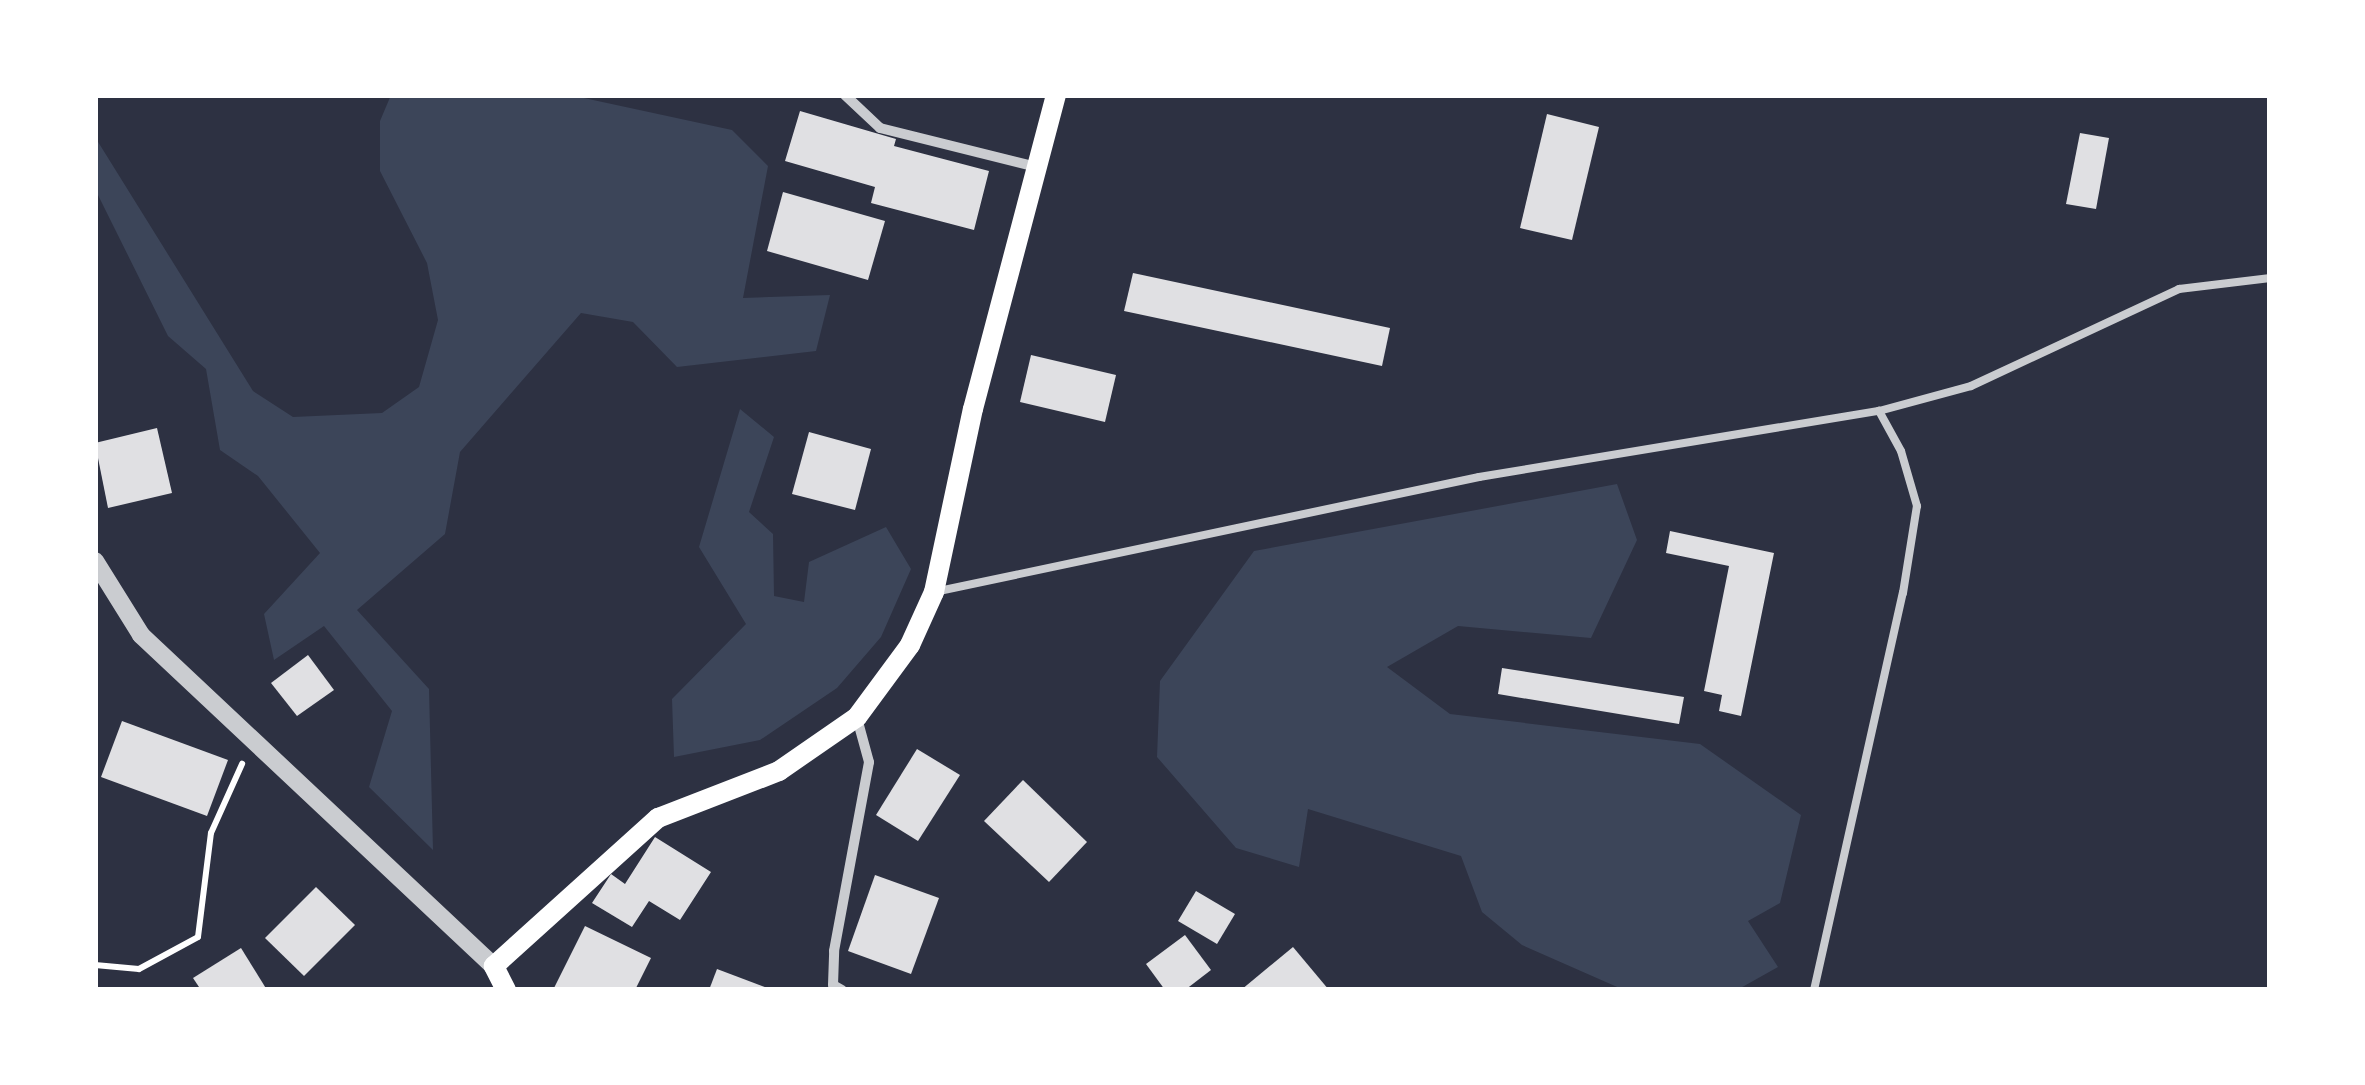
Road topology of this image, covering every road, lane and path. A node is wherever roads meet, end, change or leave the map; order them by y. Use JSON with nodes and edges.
{"nodes":[{"id":1,"x":845,"y":95,"type":"edge"},
{"id":2,"x":1056,"y":95,"type":"edge"},
{"id":3,"x":1037,"y":167,"type":"junction"},
{"id":4,"x":2270,"y":278,"type":"edge"},
{"id":5,"x":1879,"y":411,"type":"junction"},
{"id":6,"x":95,"y":561,"type":"edge"},
{"id":7,"x":934,"y":592,"type":"junction"},
{"id":8,"x":857,"y":717,"type":"junction"},
{"id":9,"x":253,"y":740,"type":"junction"},
{"id":10,"x":95,"y":965,"type":"edge"},
{"id":11,"x":494,"y":966,"type":"junction"},
{"id":12,"x":506,"y":990,"type":"edge"},
{"id":13,"x":842,"y":990,"type":"edge"},
{"id":14,"x":1814,"y":990,"type":"edge"}],
"edges":[{"from":1,"to":3,"type":"street"},
{"from":2,"to":3,"type":"main road"},
{"from":3,"to":7,"type":"main road"},
{"from":4,"to":5,"type":"lane"},
{"from":5,"to":7,"type":"lane"},
{"from":5,"to":14,"type":"lane"},
{"from":6,"to":9,"type":"street"},
{"from":7,"to":8,"type":"main road"},
{"from":8,"to":11,"type":"main road"},
{"from":8,"to":13,"type":"street"},
{"from":9,"to":10,"type":"path"},
{"from":9,"to":11,"type":"street"},
{"from":11,"to":12,"type":"main road"}]}
